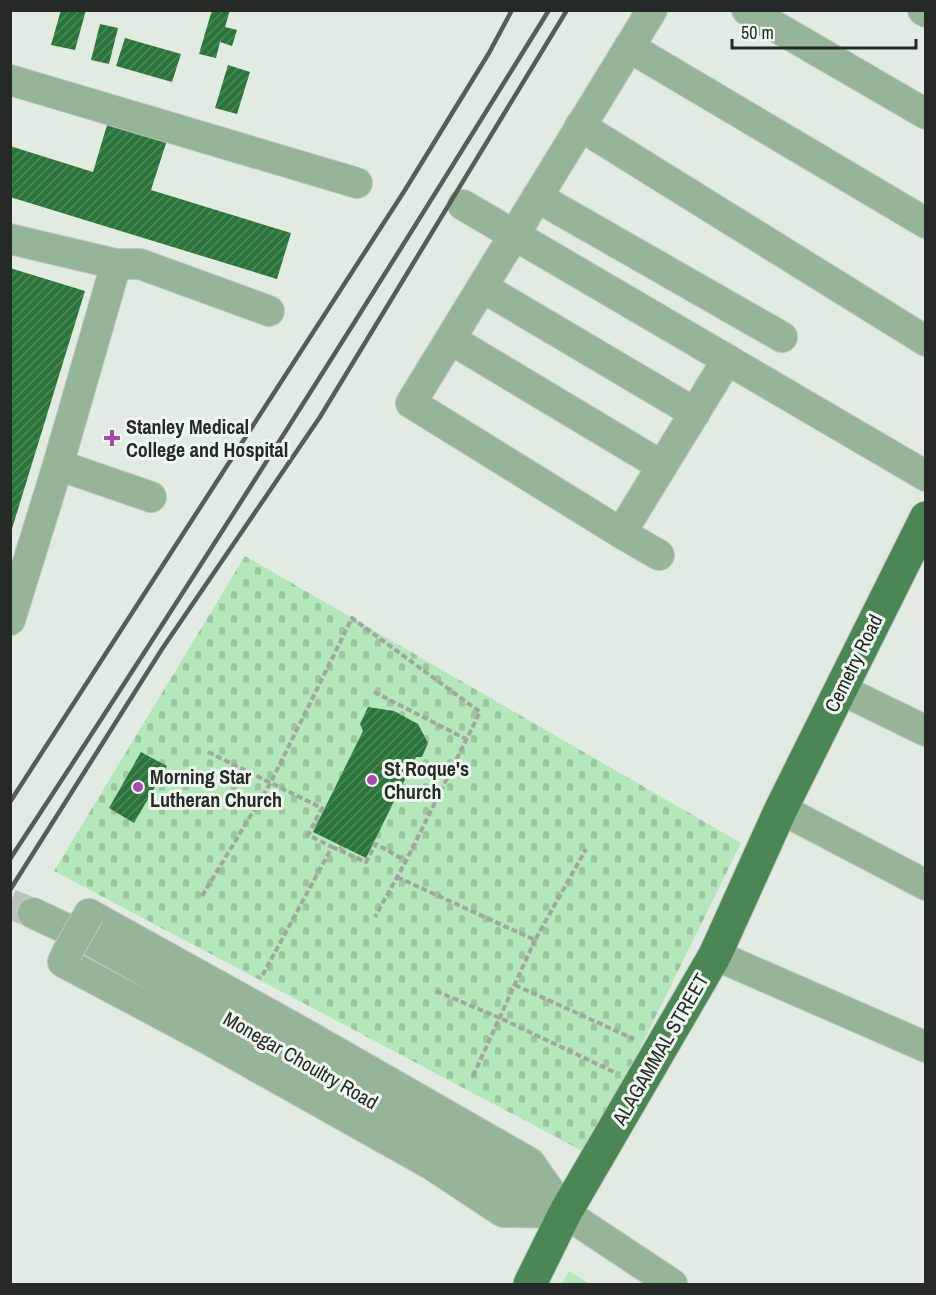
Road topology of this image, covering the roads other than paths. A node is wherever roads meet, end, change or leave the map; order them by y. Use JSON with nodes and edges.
{"nodes":[{"id":1,"x":652,"y":10,"type":"edge"},
{"id":2,"x":747,"y":10,"type":"edge"},
{"id":3,"x":629,"y":47,"type":"junction"},
{"id":4,"x":10,"y":80,"type":"edge"},
{"id":5,"x":926,"y":114,"type":"edge"},
{"id":6,"x":580,"y":126,"type":"junction"},
{"id":7,"x":357,"y":183,"type":"dead end"},
{"id":8,"x":537,"y":197,"type":"junction"},
{"id":9,"x":464,"y":205,"type":"dead end"},
{"id":10,"x":926,"y":223,"type":"edge"},
{"id":11,"x":514,"y":235,"type":"junction"},
{"id":12,"x":10,"y":238,"type":"edge"},
{"id":13,"x":116,"y":264,"type":"junction"},
{"id":14,"x":482,"y":287,"type":"junction"},
{"id":15,"x":269,"y":311,"type":"dead end"},
{"id":16,"x":782,"y":337,"type":"dead end"},
{"id":17,"x":450,"y":339,"type":"junction"},
{"id":18,"x":926,"y":341,"type":"edge"},
{"id":19,"x":727,"y":360,"type":"junction"},
{"id":20,"x":695,"y":413,"type":"junction"},
{"id":21,"x":58,"y":465,"type":"junction"},
{"id":22,"x":662,"y":466,"type":"junction"},
{"id":23,"x":926,"y":476,"type":"edge"},
{"id":24,"x":150,"y":497,"type":"dead end"},
{"id":25,"x":926,"y":518,"type":"edge"},
{"id":26,"x":621,"y":533,"type":"junction"},
{"id":27,"x":659,"y":555,"type":"dead end"},
{"id":28,"x":10,"y":620,"type":"edge"},
{"id":29,"x":840,"y":688,"type":"junction"},
{"id":30,"x":926,"y":731,"type":"edge"},
{"id":31,"x":781,"y":809,"type":"junction"},
{"id":32,"x":926,"y":885,"type":"edge"},
{"id":33,"x":33,"y":913,"type":"tunnel mouth"},
{"id":34,"x":715,"y":955,"type":"junction"},
{"id":35,"x":926,"y":1047,"type":"edge"},
{"id":36,"x":566,"y":1213,"type":"junction"},
{"id":37,"x":530,"y":1284,"type":"edge"},
{"id":38,"x":672,"y":1284,"type":"edge"}],
"edges":[{"from":1,"to":3,"type":"street"},
{"from":2,"to":5,"type":"street"},
{"from":3,"to":6,"type":"street"},
{"from":3,"to":10,"type":"street"},
{"from":4,"to":7,"type":"street"},
{"from":6,"to":8,"type":"street"},
{"from":6,"to":18,"type":"street"},
{"from":8,"to":11,"type":"street"},
{"from":8,"to":16,"type":"street"},
{"from":9,"to":11,"type":"street"},
{"from":11,"to":14,"type":"street"},
{"from":11,"to":19,"type":"street"},
{"from":12,"to":13,"type":"street"},
{"from":13,"to":15,"type":"street"},
{"from":13,"to":21,"type":"street"},
{"from":14,"to":17,"type":"street"},
{"from":14,"to":20,"type":"street"},
{"from":17,"to":22,"type":"street"},
{"from":17,"to":26,"type":"street"},
{"from":19,"to":20,"type":"street"},
{"from":19,"to":23,"type":"street"},
{"from":20,"to":22,"type":"street"},
{"from":21,"to":24,"type":"street"},
{"from":21,"to":28,"type":"street"},
{"from":22,"to":26,"type":"street"},
{"from":25,"to":29,"type":"main road","name":"Cemetry Road"},
{"from":26,"to":27,"type":"street"},
{"from":29,"to":30,"type":"street"},
{"from":29,"to":31,"type":"main road","name":"Cemetry Road"},
{"from":31,"to":32,"type":"street"},
{"from":31,"to":34,"type":"main road","name":"ALAGAMMAL STREET"},
{"from":33,"to":36,"type":"street","name":"Monegar Choultry Road"},
{"from":34,"to":35,"type":"street"},
{"from":34,"to":36,"type":"main road","name":"ALAGAMMAL STREET"},
{"from":36,"to":36,"type":"street","bridge":true},
{"from":36,"to":37,"type":"main road","name":"ALAGAMMAL STREET"},
{"from":36,"to":38,"type":"street","name":"Monegar Choultry Road"}]}
